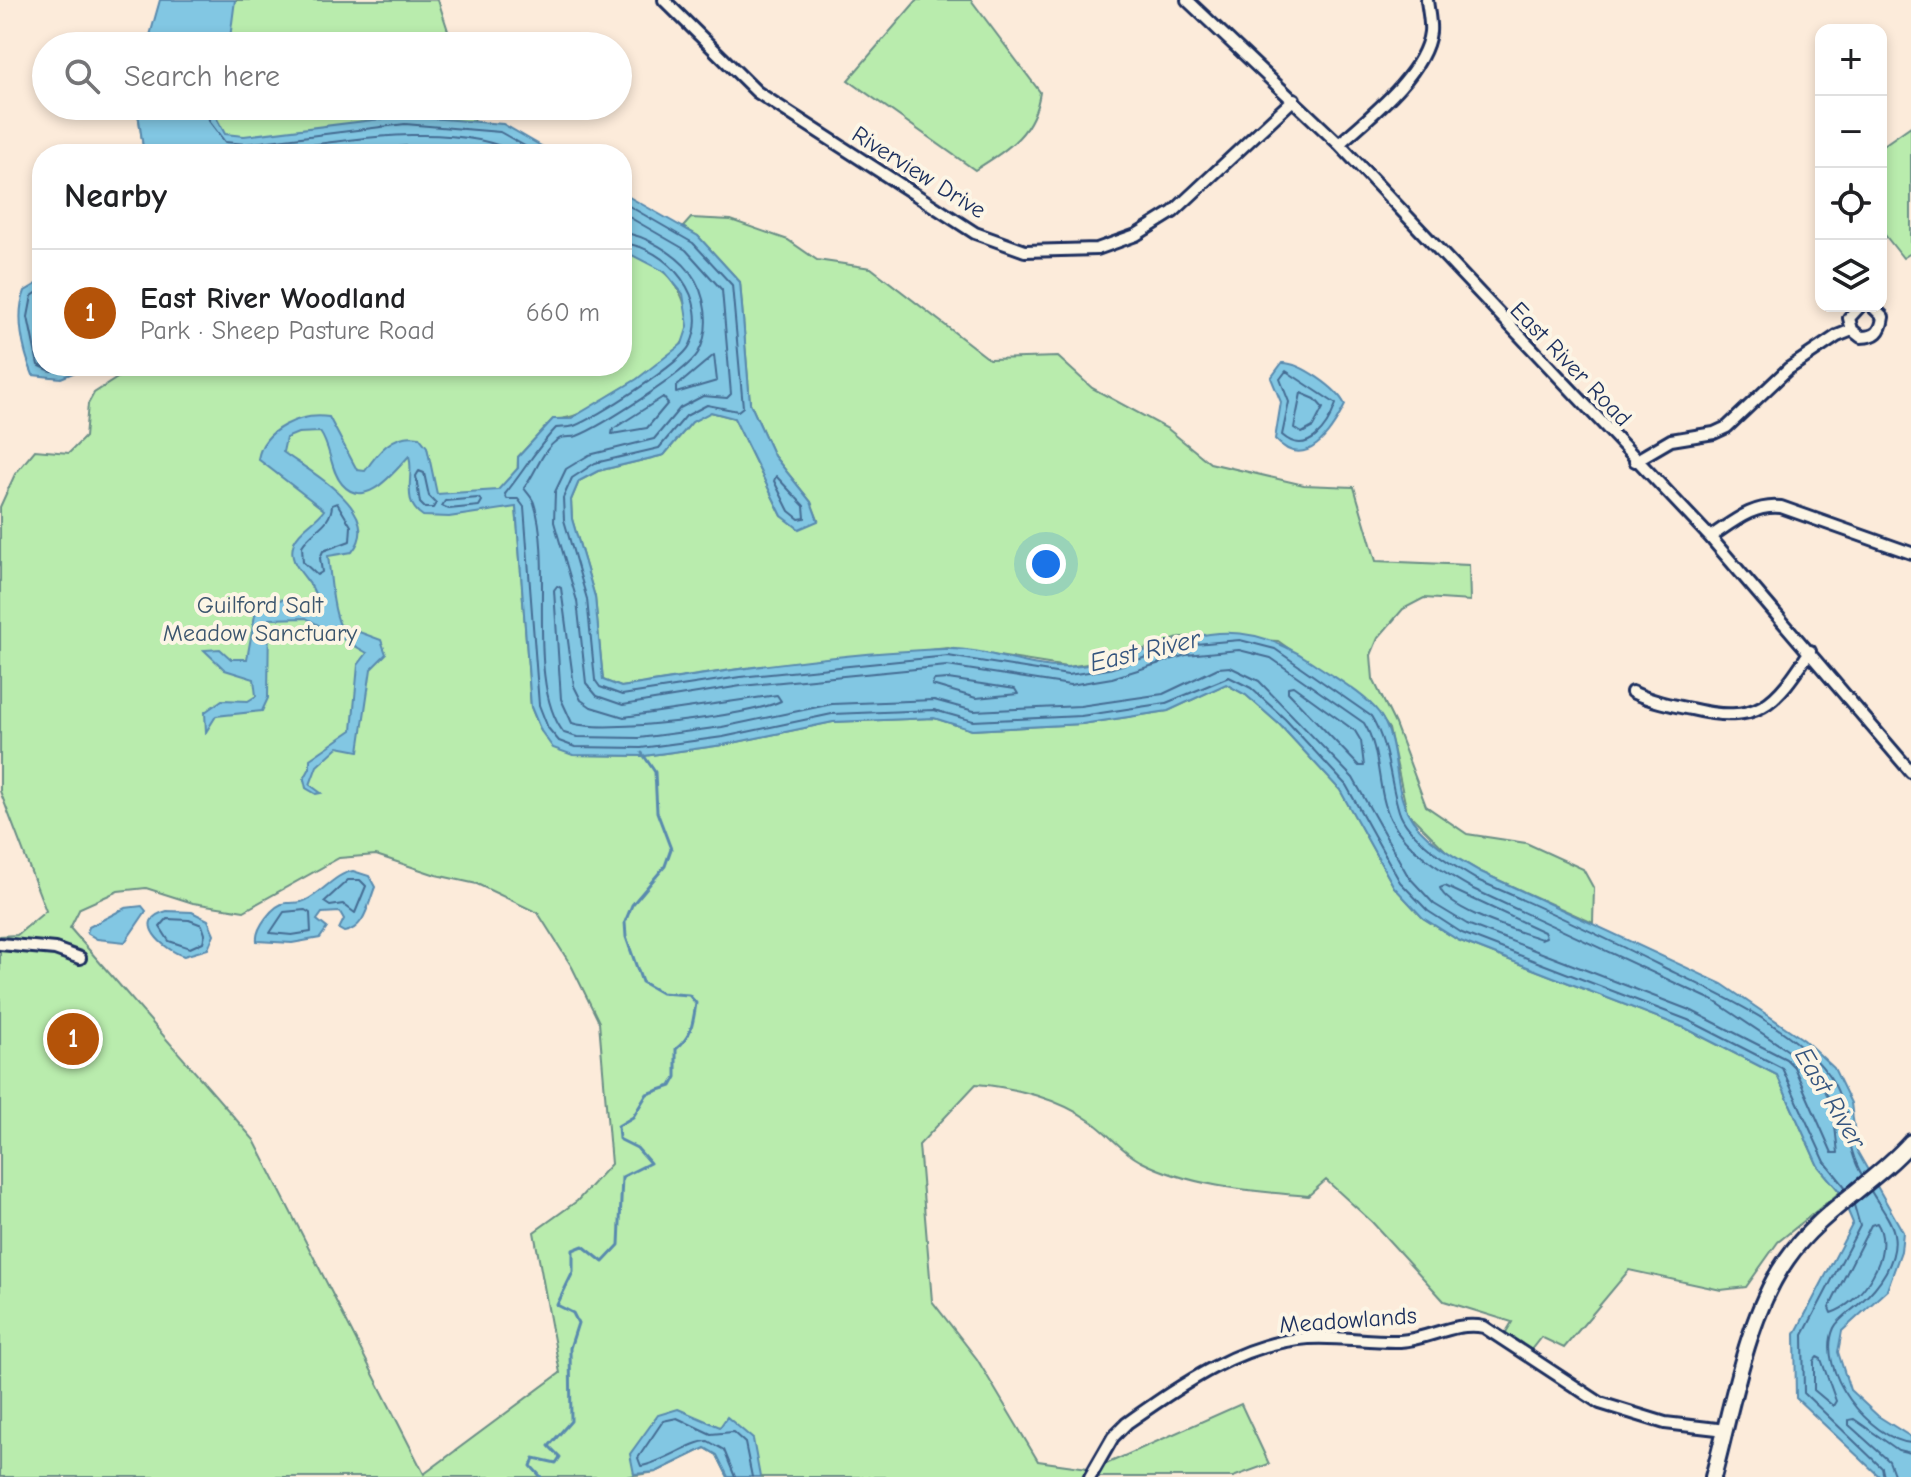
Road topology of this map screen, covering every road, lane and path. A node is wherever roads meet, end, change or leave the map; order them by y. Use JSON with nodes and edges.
{"nodes":[{"id":1,"x":664,"y":0,"type":"edge"},
{"id":2,"x":1187,"y":0,"type":"edge"},
{"id":3,"x":1427,"y":0,"type":"edge"},
{"id":4,"x":1294,"y":99,"type":"junction"},
{"id":5,"x":1339,"y":144,"type":"junction"},
{"id":6,"x":1854,"y":312,"type":"edge"},
{"id":7,"x":1878,"y":312,"type":"edge"},
{"id":8,"x":1852,"y":330,"type":"junction"},
{"id":9,"x":1635,"y":461,"type":"junction"},
{"id":10,"x":1710,"y":537,"type":"junction"},
{"id":11,"x":1911,"y":553,"type":"edge"},
{"id":12,"x":1810,"y":651,"type":"junction"},
{"id":13,"x":1632,"y":692,"type":"dead end"},
{"id":14,"x":1911,"y":772,"type":"edge"},
{"id":15,"x":0,"y":944,"type":"edge"},
{"id":16,"x":80,"y":958,"type":"dead end"},
{"id":17,"x":1911,"y":1142,"type":"edge"},
{"id":18,"x":1726,"y":1430,"type":"junction"},
{"id":19,"x":1090,"y":1477,"type":"edge"},
{"id":20,"x":1713,"y":1477,"type":"edge"}],
"edges":[{"from":1,"to":4,"type":"street","name":"Riverview Drive"},
{"from":2,"to":4,"type":"street","name":"East River Road"},
{"from":3,"to":5,"type":"street"},
{"from":4,"to":5,"type":"street","name":"East River Road"},
{"from":5,"to":9,"type":"street","name":"East River Road"},
{"from":6,"to":8,"type":"street"},
{"from":7,"to":8,"type":"street"},
{"from":8,"to":9,"type":"street"},
{"from":9,"to":10,"type":"street","name":"East River Road"},
{"from":10,"to":11,"type":"street"},
{"from":10,"to":12,"type":"street","name":"East River Road"},
{"from":12,"to":13,"type":"street"},
{"from":12,"to":14,"type":"street","name":"East River Road"},
{"from":15,"to":16,"type":"street"},
{"from":17,"to":18,"type":"street"},
{"from":18,"to":19,"type":"street","name":"Meadowlands"},
{"from":18,"to":20,"type":"street"}]}
